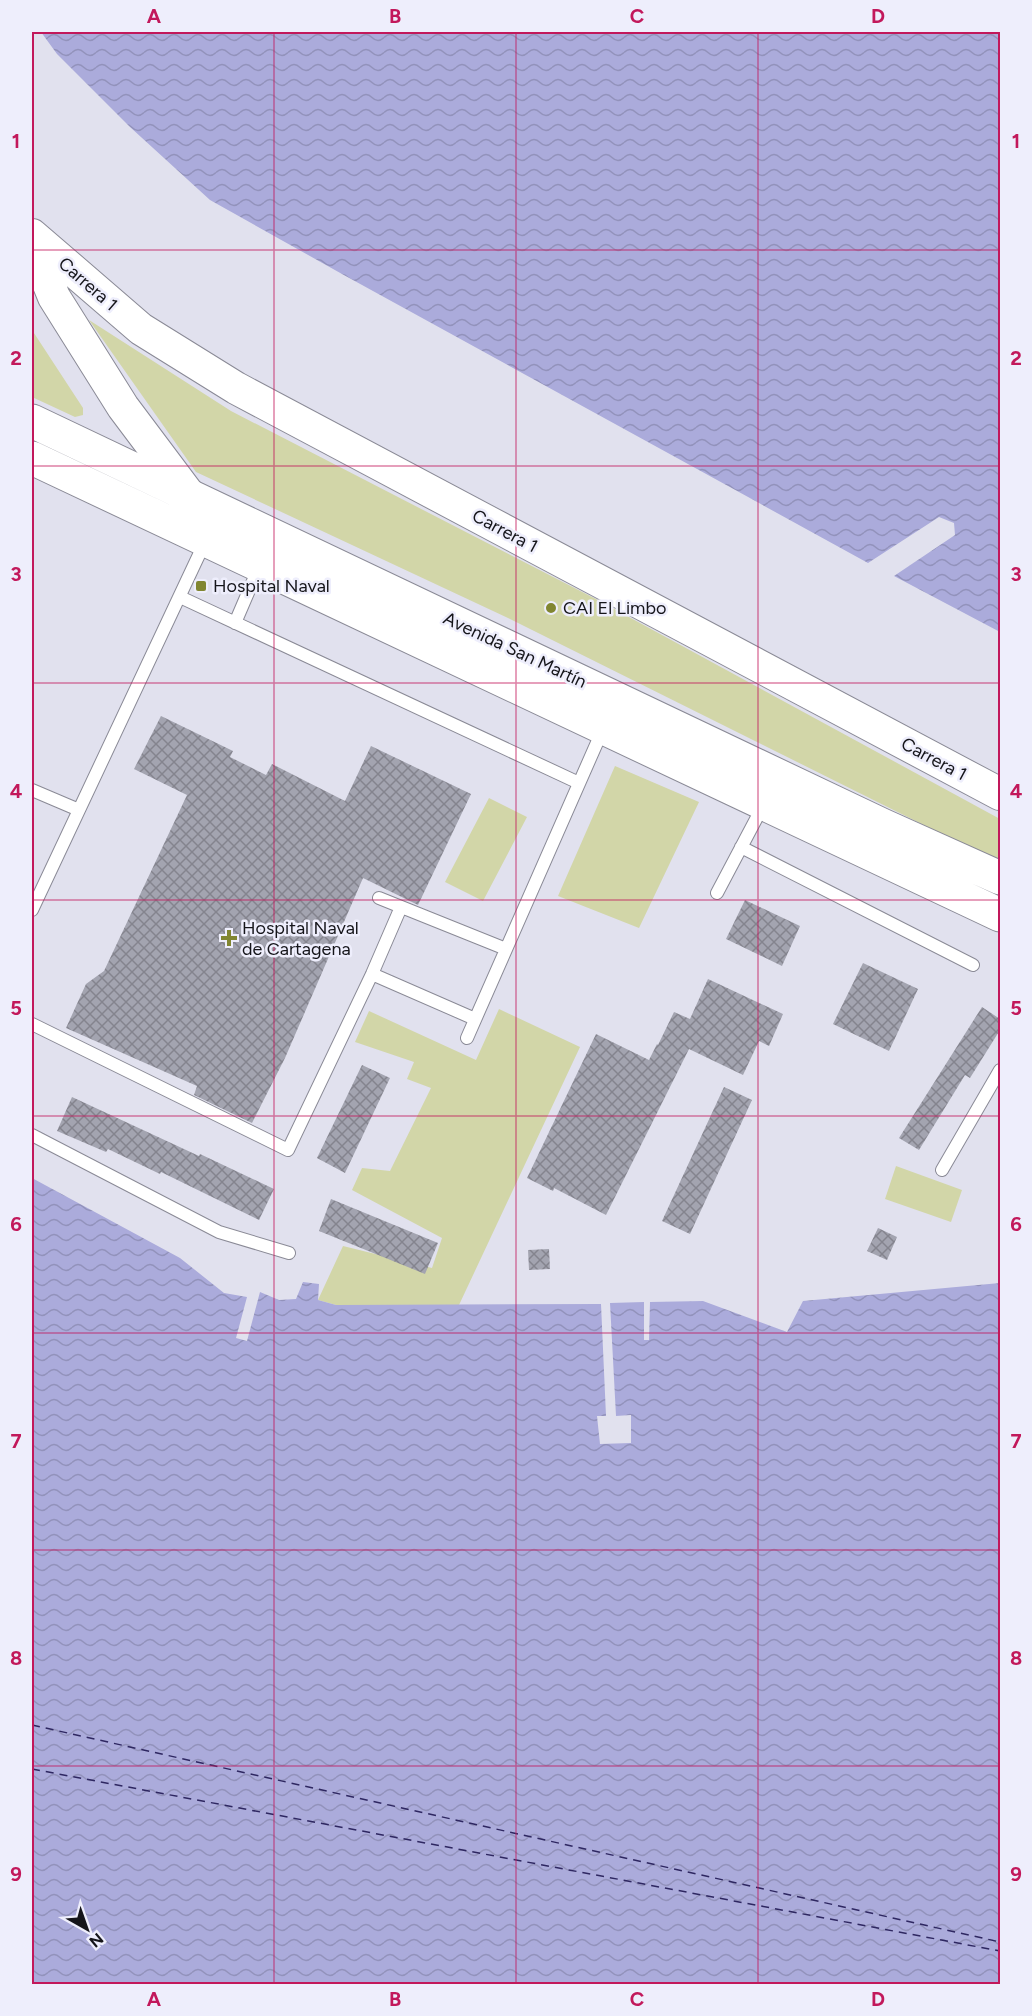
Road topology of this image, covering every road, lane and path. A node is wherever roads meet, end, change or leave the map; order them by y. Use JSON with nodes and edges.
{"nodes":[{"id":1,"x":32,"y":236,"type":"edge"},
{"id":2,"x":32,"y":243,"type":"edge"},
{"id":3,"x":32,"y":420,"type":"edge"},
{"id":4,"x":32,"y":458,"type":"edge"},
{"id":5,"x":189,"y":495,"type":"junction"},
{"id":6,"x":206,"y":541,"type":"junction"},
{"id":7,"x":259,"y":566,"type":"junction"},
{"id":8,"x":180,"y":597,"type":"junction"},
{"id":9,"x":235,"y":623,"type":"junction"},
{"id":10,"x":603,"y":728,"type":"junction"},
{"id":11,"x":579,"y":783,"type":"junction"},
{"id":12,"x":32,"y":790,"type":"edge"},
{"id":13,"x":1000,"y":794,"type":"edge"},
{"id":14,"x":764,"y":804,"type":"junction"},
{"id":15,"x":79,"y":810,"type":"junction"},
{"id":16,"x":741,"y":847,"type":"junction"},
{"id":17,"x":1000,"y":878,"type":"edge"},
{"id":18,"x":717,"y":893,"type":"dead end"},
{"id":19,"x":379,"y":898,"type":"dead end"},
{"id":20,"x":401,"y":907,"type":"junction"},
{"id":21,"x":32,"y":910,"type":"edge"},
{"id":22,"x":1000,"y":915,"type":"edge"},
{"id":23,"x":506,"y":949,"type":"junction"},
{"id":24,"x":973,"y":965,"type":"dead end"},
{"id":25,"x":372,"y":974,"type":"junction"},
{"id":26,"x":475,"y":1019,"type":"junction"},
{"id":27,"x":32,"y":1023,"type":"edge"},
{"id":28,"x":466,"y":1038,"type":"dead end"},
{"id":29,"x":1000,"y":1070,"type":"edge"},
{"id":30,"x":32,"y":1135,"type":"edge"},
{"id":31,"x":942,"y":1170,"type":"dead end"},
{"id":32,"x":289,"y":1253,"type":"dead end"}],
"edges":[{"from":1,"to":13,"type":"street","name":"Carrera 1"},
{"from":2,"to":5,"type":"street","name":"Carrera 1"},
{"from":3,"to":5,"type":"main road","name":"Avenida San Martín"},
{"from":4,"to":6,"type":"main road","name":"Avenida San Martín"},
{"from":5,"to":6,"type":"street","name":"Carrera 1"},
{"from":5,"to":17,"type":"main road","name":"Avenida San Martín"},
{"from":6,"to":7,"type":"main road","name":"Avenida San Martín"},
{"from":6,"to":8,"type":"lane"},
{"from":7,"to":9,"type":"lane"},
{"from":7,"to":10,"type":"main road","name":"Avenida San Martín"},
{"from":8,"to":9,"type":"lane"},
{"from":8,"to":15,"type":"lane"},
{"from":9,"to":11,"type":"lane"},
{"from":10,"to":11,"type":"lane"},
{"from":10,"to":14,"type":"main road","name":"Avenida San Martín"},
{"from":11,"to":23,"type":"lane"},
{"from":12,"to":15,"type":"lane"},
{"from":14,"to":16,"type":"lane"},
{"from":14,"to":22,"type":"main road","name":"Avenida San Martín"},
{"from":15,"to":21,"type":"lane"},
{"from":16,"to":18,"type":"lane"},
{"from":16,"to":24,"type":"lane"},
{"from":19,"to":20,"type":"lane"},
{"from":20,"to":23,"type":"lane"},
{"from":20,"to":25,"type":"lane"},
{"from":23,"to":26,"type":"lane"},
{"from":25,"to":26,"type":"lane"},
{"from":25,"to":27,"type":"lane"},
{"from":26,"to":28,"type":"lane"},
{"from":29,"to":31,"type":"lane"},
{"from":30,"to":32,"type":"lane"}]}
